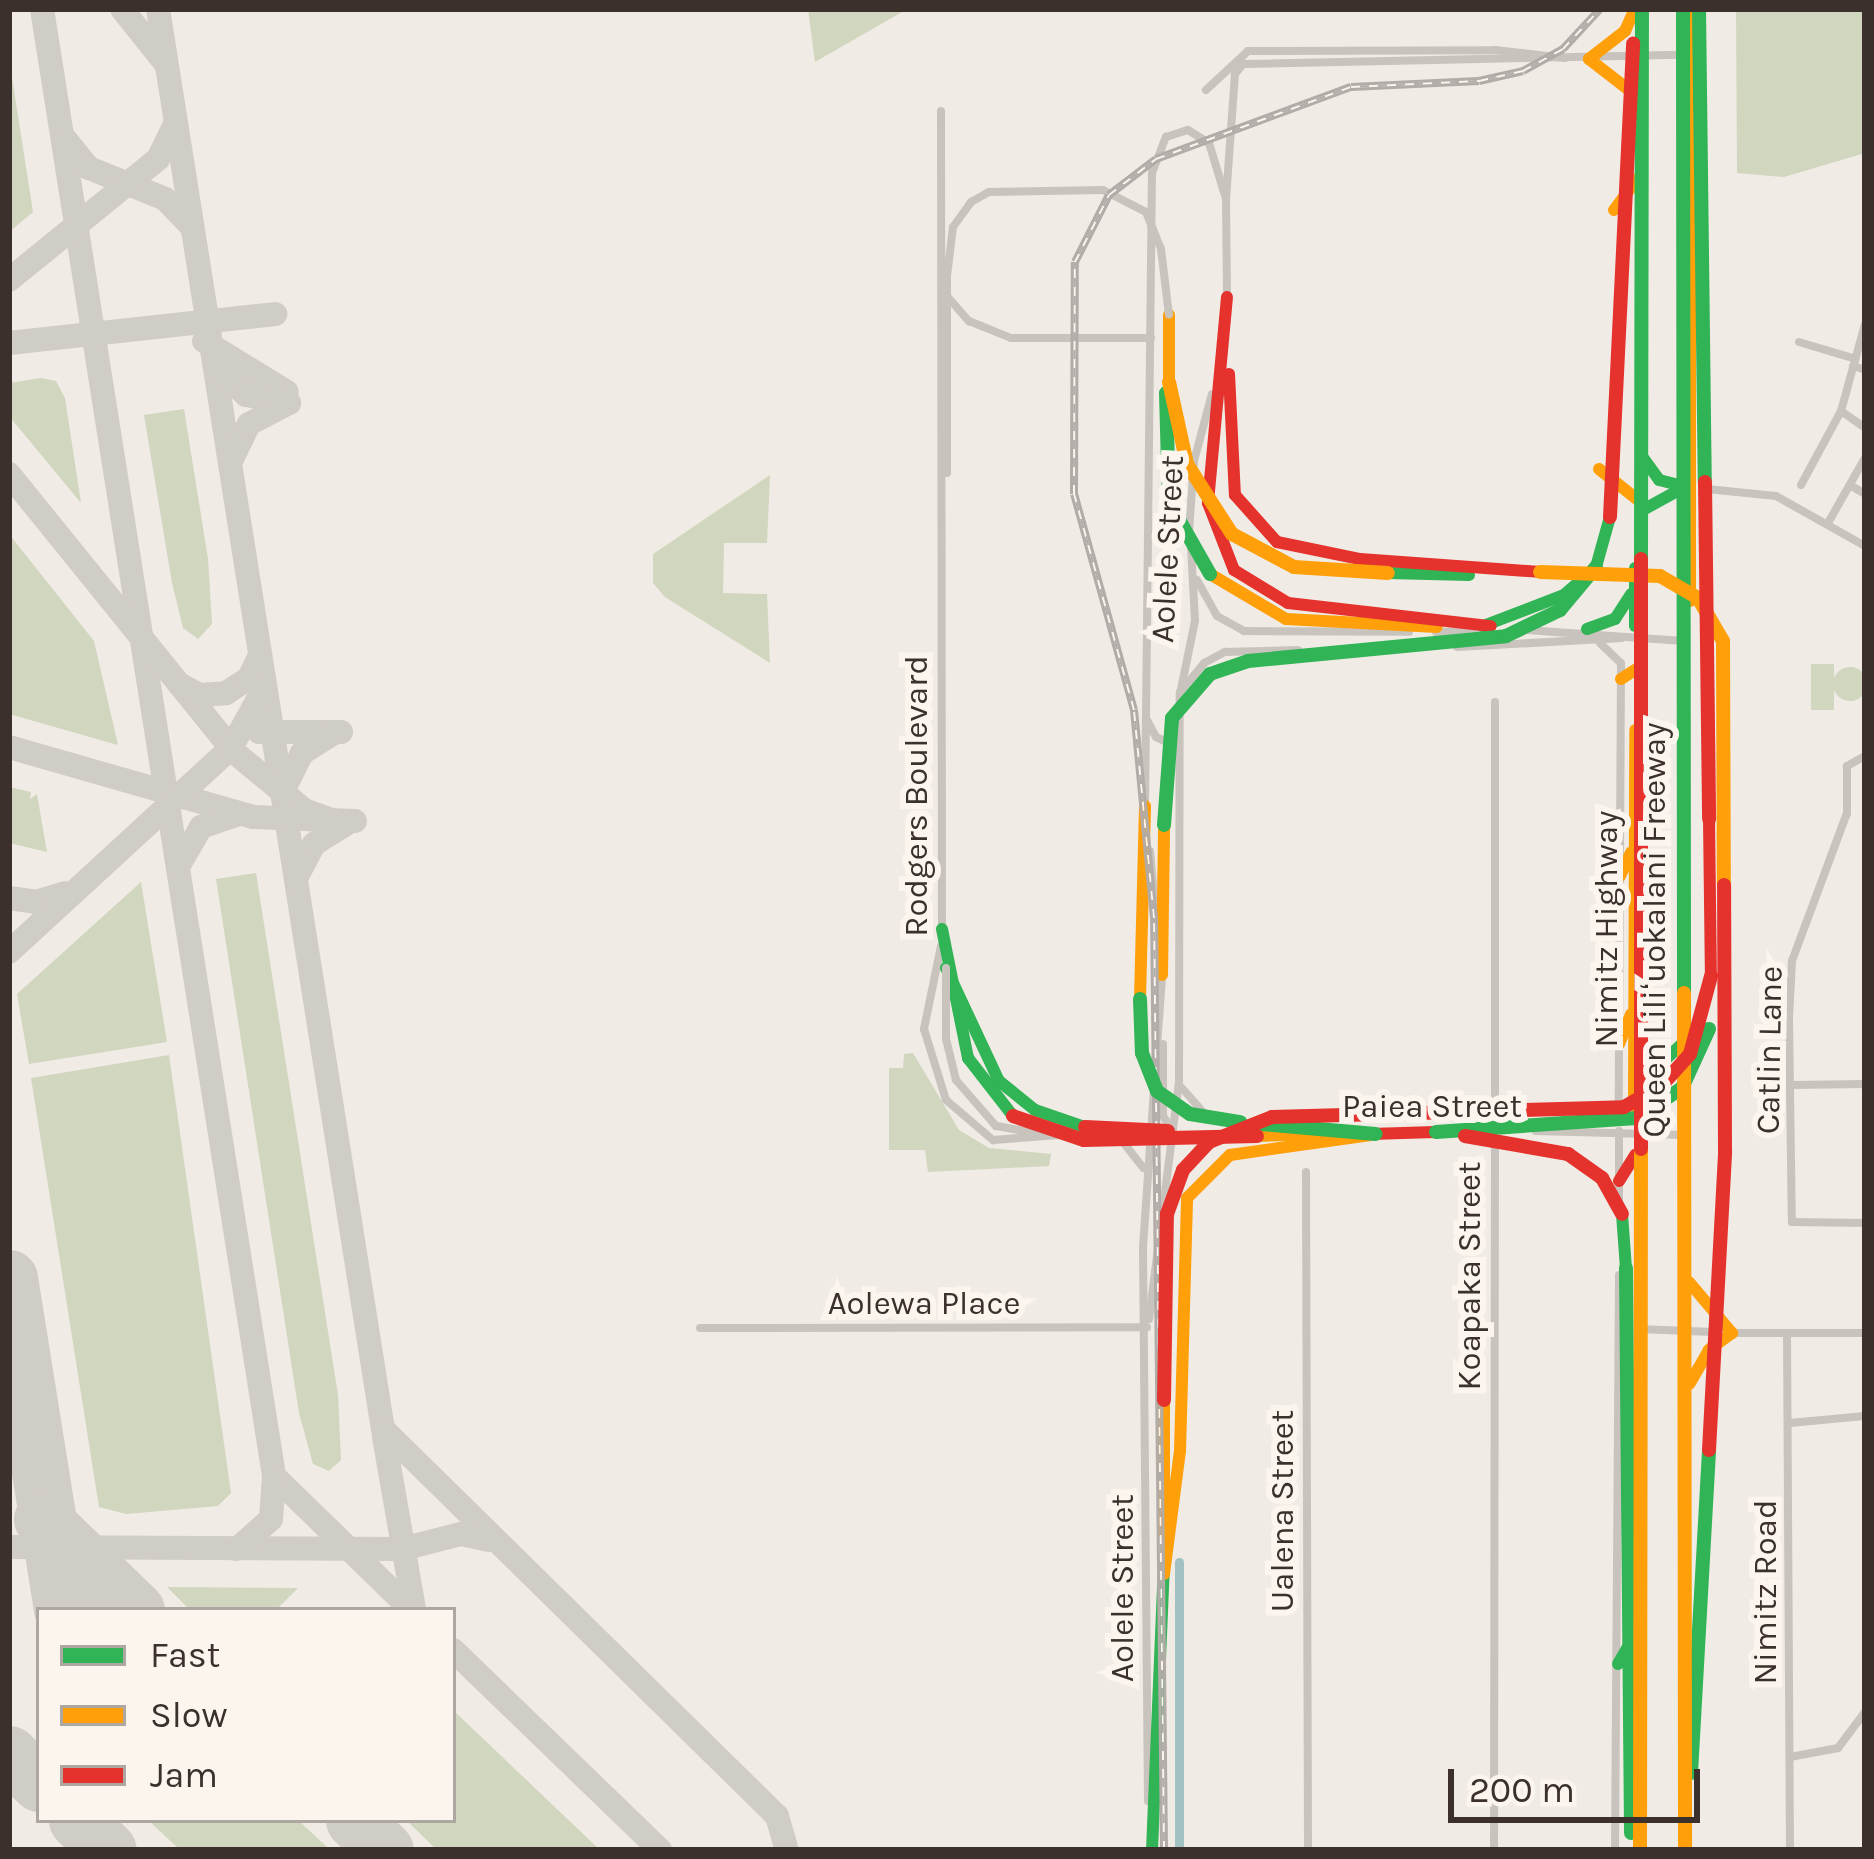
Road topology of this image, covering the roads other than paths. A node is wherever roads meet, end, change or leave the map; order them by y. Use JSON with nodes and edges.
{"nodes":[{"id":1,"x":1637,"y":9,"type":"edge"},
{"id":2,"x":1690,"y":9,"type":"edge"},
{"id":3,"x":1279,"y":51,"type":"junction"},
{"id":4,"x":1637,"y":55,"type":"junction"},
{"id":5,"x":1690,"y":55,"type":"junction"},
{"id":6,"x":1458,"y":56,"type":"junction"},
{"id":7,"x":1589,"y":59,"type":"junction"},
{"id":8,"x":1273,"y":63,"type":"junction"},
{"id":9,"x":1206,"y":90,"type":"dead end"},
{"id":10,"x":1636,"y":104,"type":"junction"},
{"id":11,"x":941,"y":111,"type":"dead end"},
{"id":12,"x":1637,"y":178,"type":"junction"},
{"id":13,"x":1226,"y":199,"type":"junction"},
{"id":14,"x":1614,"y":210,"type":"dead end"},
{"id":15,"x":942,"y":290,"type":"junction"},
{"id":16,"x":1227,"y":297,"type":"junction"},
{"id":17,"x":1169,"y":314,"type":"joint"},
{"id":18,"x":1865,"y":324,"type":"edge"},
{"id":19,"x":1151,"y":338,"type":"junction"},
{"id":20,"x":1799,"y":342,"type":"dead end"},
{"id":21,"x":1854,"y":362,"type":"junction"},
{"id":22,"x":1865,"y":370,"type":"edge"},
{"id":23,"x":1169,"y":382,"type":"junction"},
{"id":24,"x":1841,"y":411,"type":"junction"},
{"id":25,"x":1865,"y":428,"type":"edge"},
{"id":26,"x":1638,"y":449,"type":"junction"},
{"id":27,"x":1865,"y":458,"type":"edge"},
{"id":28,"x":1599,"y":469,"type":"dead end"},
{"id":29,"x":1692,"y":469,"type":"junction"},
{"id":30,"x":1801,"y":484,"type":"dead end"},
{"id":31,"x":1850,"y":485,"type":"junction"},
{"id":32,"x":1692,"y":488,"type":"junction"},
{"id":33,"x":1713,"y":489,"type":"junction"},
{"id":34,"x":1622,"y":490,"type":"junction"},
{"id":35,"x":1865,"y":494,"type":"edge"},
{"id":36,"x":1638,"y":500,"type":"junction"},
{"id":37,"x":1597,"y":501,"type":"dead end"},
{"id":38,"x":1638,"y":517,"type":"junction"},
{"id":39,"x":1828,"y":523,"type":"junction"},
{"id":40,"x":1865,"y":546,"type":"edge"},
{"id":41,"x":1193,"y":567,"type":"junction"},
{"id":42,"x":1596,"y":567,"type":"junction"},
{"id":43,"x":1540,"y":572,"type":"junction"},
{"id":44,"x":1634,"y":587,"type":"junction"},
{"id":45,"x":1491,"y":626,"type":"junction"},
{"id":46,"x":1587,"y":629,"type":"junction"},
{"id":47,"x":1632,"y":637,"type":"junction"},
{"id":48,"x":1690,"y":641,"type":"junction"},
{"id":49,"x":1600,"y":643,"type":"junction"},
{"id":50,"x":1635,"y":670,"type":"junction"},
{"id":51,"x":1621,"y":679,"type":"junction"},
{"id":52,"x":1180,"y":694,"type":"junction"},
{"id":53,"x":1495,"y":702,"type":"dead end"},
{"id":54,"x":1144,"y":713,"type":"junction"},
{"id":55,"x":1179,"y":746,"type":"junction"},
{"id":56,"x":1865,"y":756,"type":"edge"},
{"id":57,"x":1619,"y":774,"type":"junction"},
{"id":58,"x":1634,"y":792,"type":"junction"},
{"id":59,"x":1145,"y":806,"type":"junction"},
{"id":60,"x":1634,"y":845,"type":"junction"},
{"id":61,"x":1620,"y":876,"type":"junction"},
{"id":62,"x":942,"y":928,"type":"junction"},
{"id":63,"x":946,"y":968,"type":"junction"},
{"id":64,"x":1162,"y":975,"type":"junction"},
{"id":65,"x":1711,"y":976,"type":"junction"},
{"id":66,"x":1161,"y":1030,"type":"junction"},
{"id":67,"x":1690,"y":1031,"type":"junction"},
{"id":68,"x":1627,"y":1046,"type":"junction"},
{"id":69,"x":1179,"y":1082,"type":"junction"},
{"id":70,"x":1865,"y":1084,"type":"edge"},
{"id":71,"x":1793,"y":1085,"type":"junction"},
{"id":72,"x":1495,"y":1129,"type":"junction"},
{"id":73,"x":1436,"y":1132,"type":"junction"},
{"id":74,"x":1174,"y":1134,"type":"junction"},
{"id":75,"x":1258,"y":1134,"type":"junction"},
{"id":76,"x":1376,"y":1134,"type":"junction"},
{"id":77,"x":1627,"y":1134,"type":"junction"},
{"id":78,"x":1054,"y":1135,"type":"junction"},
{"id":79,"x":1107,"y":1135,"type":"junction"},
{"id":80,"x":1147,"y":1135,"type":"junction"},
{"id":81,"x":1690,"y":1135,"type":"junction"},
{"id":82,"x":1635,"y":1155,"type":"junction"},
{"id":83,"x":1306,"y":1172,"type":"dead end"},
{"id":84,"x":1145,"y":1175,"type":"junction"},
{"id":85,"x":1619,"y":1181,"type":"junction"},
{"id":86,"x":1865,"y":1223,"type":"edge"},
{"id":87,"x":1689,"y":1282,"type":"junction"},
{"id":88,"x":1619,"y":1326,"type":"junction"},
{"id":89,"x":1147,"y":1327,"type":"junction"},
{"id":90,"x":700,"y":1328,"type":"dead end"},
{"id":91,"x":1689,"y":1331,"type":"junction"},
{"id":92,"x":1732,"y":1333,"type":"junction"},
{"id":93,"x":1787,"y":1333,"type":"junction"},
{"id":94,"x":1865,"y":1333,"type":"edge"},
{"id":95,"x":1637,"y":1337,"type":"junction"},
{"id":96,"x":1618,"y":1368,"type":"junction"},
{"id":97,"x":1690,"y":1384,"type":"junction"},
{"id":98,"x":1172,"y":1400,"type":"junction"},
{"id":99,"x":1865,"y":1416,"type":"edge"},
{"id":100,"x":1790,"y":1423,"type":"junction"},
{"id":101,"x":1619,"y":1502,"type":"junction"},
{"id":102,"x":1631,"y":1523,"type":"junction"},
{"id":103,"x":1631,"y":1642,"type":"junction"},
{"id":104,"x":1618,"y":1664,"type":"junction"},
{"id":105,"x":1865,"y":1712,"type":"edge"},
{"id":106,"x":1790,"y":1757,"type":"junction"},
{"id":107,"x":1150,"y":1850,"type":"edge"},
{"id":108,"x":1308,"y":1850,"type":"edge"},
{"id":109,"x":1494,"y":1850,"type":"edge"},
{"id":110,"x":1615,"y":1850,"type":"edge"},
{"id":111,"x":1634,"y":1850,"type":"edge"},
{"id":112,"x":1688,"y":1850,"type":"edge"},
{"id":113,"x":1790,"y":1850,"type":"edge"}],
"edges":[{"from":1,"to":4,"type":"main road","name":"Nimitz Highway"},
{"from":1,"to":7,"type":"main road"},
{"from":1,"to":42,"type":"main road","bridge":true},
{"from":1,"to":111,"type":"main road","name":"Queen Liliʻuokalani Freeway","bridge":true},
{"from":2,"to":5,"type":"main road"},
{"from":2,"to":65,"type":"main road","bridge":true},
{"from":2,"to":112,"type":"main road","name":"Queen Liliʻuokalani Freeway","bridge":true},
{"from":3,"to":6,"type":"street"},
{"from":3,"to":8,"type":"street"},
{"from":3,"to":9,"type":"street"},
{"from":4,"to":5,"type":"street"},
{"from":4,"to":7,"type":"street"},
{"from":4,"to":10,"type":"main road","name":"Nimitz Highway"},
{"from":5,"to":29,"type":"main road"},
{"from":6,"to":7,"type":"street"},
{"from":6,"to":8,"type":"street"},
{"from":7,"to":10,"type":"main road"},
{"from":8,"to":13,"type":"street","name":"Aolele Street"},
{"from":10,"to":12,"type":"main road","name":"Nimitz Highway"},
{"from":11,"to":15,"type":"street","name":"Rodgers Boulevard"},
{"from":12,"to":14,"type":"main road"},
{"from":12,"to":26,"type":"main road","name":"Nimitz Highway"},
{"from":13,"to":16,"type":"street","name":"Aolele Street"},
{"from":13,"to":19,"type":"street","name":"Aolele Street"},
{"from":15,"to":19,"type":"street"},
{"from":15,"to":62,"type":"street","name":"Rodgers Boulevard"},
{"from":16,"to":41,"type":"street","name":"Aolele Street"},
{"from":16,"to":43,"type":"main road"},
{"from":16,"to":45,"type":"main road"},
{"from":17,"to":23,"type":"main road"},
{"from":17,"to":63,"type":"street","bridge":true},
{"from":18,"to":21,"type":"street"},
{"from":19,"to":54,"type":"street","name":"Aolele Street"},
{"from":20,"to":21,"type":"street"},
{"from":21,"to":22,"type":"street"},
{"from":21,"to":24,"type":"street"},
{"from":23,"to":43,"type":"main road","bridge":true},
{"from":23,"to":45,"type":"main road","bridge":true},
{"from":24,"to":25,"type":"street"},
{"from":24,"to":30,"type":"street"},
{"from":26,"to":32,"type":"main road"},
{"from":26,"to":36,"type":"main road","name":"Nimitz Highway"},
{"from":27,"to":31,"type":"street"},
{"from":28,"to":34,"type":"main road"},
{"from":29,"to":32,"type":"main road"},
{"from":29,"to":33,"type":"main road"},
{"from":31,"to":35,"type":"street"},
{"from":31,"to":39,"type":"street"},
{"from":32,"to":33,"type":"street"},
{"from":32,"to":38,"type":"main road"},
{"from":32,"to":48,"type":"main road"},
{"from":33,"to":39,"type":"street"},
{"from":34,"to":36,"type":"main road"},
{"from":34,"to":37,"type":"main road"},
{"from":36,"to":38,"type":"main road","name":"Nimitz Highway"},
{"from":38,"to":44,"type":"main road","name":"Nimitz Highway"},
{"from":39,"to":40,"type":"street"},
{"from":41,"to":46,"type":"street"},
{"from":41,"to":52,"type":"street","name":"Aolele Street"},
{"from":42,"to":45,"type":"main road","bridge":true},
{"from":42,"to":64,"type":"main road","bridge":true},
{"from":43,"to":112,"type":"main road","bridge":true},
{"from":44,"to":46,"type":"main road"},
{"from":44,"to":47,"type":"main road","name":"Nimitz Highway"},
{"from":46,"to":47,"type":"street"},
{"from":47,"to":48,"type":"street"},
{"from":47,"to":49,"type":"street"},
{"from":47,"to":50,"type":"main road","name":"Nimitz Highway"},
{"from":48,"to":67,"type":"main road"},
{"from":49,"to":51,"type":"street"},
{"from":49,"to":52,"type":"street"},
{"from":50,"to":51,"type":"main road"},
{"from":50,"to":58,"type":"main road","name":"Nimitz Highway"},
{"from":51,"to":57,"type":"street"},
{"from":52,"to":55,"type":"street","name":"Aolele Street"},
{"from":53,"to":72,"type":"street","name":"Koapaka Street"},
{"from":54,"to":55,"type":"street"},
{"from":54,"to":59,"type":"street","name":"Aolele Street"},
{"from":55,"to":69,"type":"street","name":"Aolele Street"},
{"from":56,"to":71,"type":"street","name":"Catlin Lane"},
{"from":57,"to":58,"type":"main road"},
{"from":57,"to":61,"type":"street"},
{"from":58,"to":60,"type":"main road","name":"Nimitz Highway"},
{"from":59,"to":64,"type":"street","name":"Aolele Street"},
{"from":59,"to":76,"type":"main road","bridge":true},
{"from":60,"to":61,"type":"main road"},
{"from":60,"to":68,"type":"main road","name":"Nimitz Highway"},
{"from":61,"to":68,"type":"street"},
{"from":62,"to":75,"type":"main road","bridge":true},
{"from":62,"to":78,"type":"street","name":"Rodgers Boulevard"},
{"from":63,"to":75,"type":"main road","bridge":true},
{"from":63,"to":78,"type":"street","bridge":true},
{"from":64,"to":66,"type":"street","name":"Aolele Street"},
{"from":65,"to":73,"type":"main road","bridge":true},
{"from":65,"to":98,"type":"main road","bridge":true},
{"from":66,"to":74,"type":"street"},
{"from":66,"to":80,"type":"street","name":"Aolele Street"},
{"from":67,"to":68,"type":"main road"},
{"from":67,"to":81,"type":"main road"},
{"from":68,"to":77,"type":"main road","name":"Nimitz Highway"},
{"from":69,"to":74,"type":"street","name":"Aolele Street"},
{"from":69,"to":75,"type":"street"},
{"from":70,"to":71,"type":"street"},
{"from":71,"to":86,"type":"street","name":"Catlin Lane"},
{"from":72,"to":75,"type":"street","name":"Paiea Street"},
{"from":72,"to":77,"type":"street","name":"Paiea Street"},
{"from":72,"to":109,"type":"street","name":"Koapaka Street"},
{"from":73,"to":76,"type":"main road"},
{"from":73,"to":111,"type":"main road","bridge":true},
{"from":74,"to":75,"type":"street","name":"Paiea Street"},
{"from":74,"to":80,"type":"street","name":"Rodgers Boulevard"},
{"from":74,"to":89,"type":"street","name":"Aolele Street"},
{"from":75,"to":76,"type":"main road","bridge":true},
{"from":76,"to":98,"type":"main road","bridge":true},
{"from":77,"to":81,"type":"street","name":"Paiea Street"},
{"from":77,"to":82,"type":"main road","name":"Nimitz Highway"},
{"from":77,"to":85,"type":"street"},
{"from":78,"to":79,"type":"street","name":"Rodgers Boulevard"},
{"from":79,"to":80,"type":"street","name":"Rodgers Boulevard"},
{"from":79,"to":84,"type":"street"},
{"from":80,"to":84,"type":"street","name":"Aolele Street"},
{"from":81,"to":87,"type":"main road"},
{"from":82,"to":85,"type":"main road"},
{"from":82,"to":95,"type":"main road","name":"Nimitz Highway"},
{"from":83,"to":108,"type":"street","name":"Ualena Street"},
{"from":84,"to":89,"type":"street","name":"Aolele Street"},
{"from":85,"to":88,"type":"street"},
{"from":87,"to":91,"type":"main road"},
{"from":87,"to":92,"type":"main road"},
{"from":88,"to":95,"type":"street"},
{"from":88,"to":96,"type":"street"},
{"from":89,"to":90,"type":"street","name":"Aolewa Place"},
{"from":89,"to":107,"type":"street","name":"Aolele Street"},
{"from":91,"to":92,"type":"street"},
{"from":91,"to":95,"type":"street"},
{"from":91,"to":97,"type":"main road"},
{"from":92,"to":93,"type":"street"},
{"from":92,"to":97,"type":"main road"},
{"from":93,"to":94,"type":"street"},
{"from":93,"to":100,"type":"street","name":"Nimitz Road"},
{"from":95,"to":96,"type":"main road"},
{"from":95,"to":102,"type":"main road","name":"Nimitz Highway"},
{"from":96,"to":101,"type":"street"},
{"from":97,"to":112,"type":"main road"},
{"from":98,"to":107,"type":"main road"},
{"from":99,"to":100,"type":"street"},
{"from":100,"to":106,"type":"street","name":"Nimitz Road"},
{"from":101,"to":102,"type":"main road"},
{"from":101,"to":104,"type":"street"},
{"from":102,"to":103,"type":"main road","name":"Nimitz Highway"},
{"from":103,"to":104,"type":"main road"},
{"from":103,"to":111,"type":"main road","name":"Nimitz Highway"},
{"from":104,"to":110,"type":"street"},
{"from":105,"to":106,"type":"street"},
{"from":106,"to":113,"type":"street","name":"Nimitz Road"}]}
